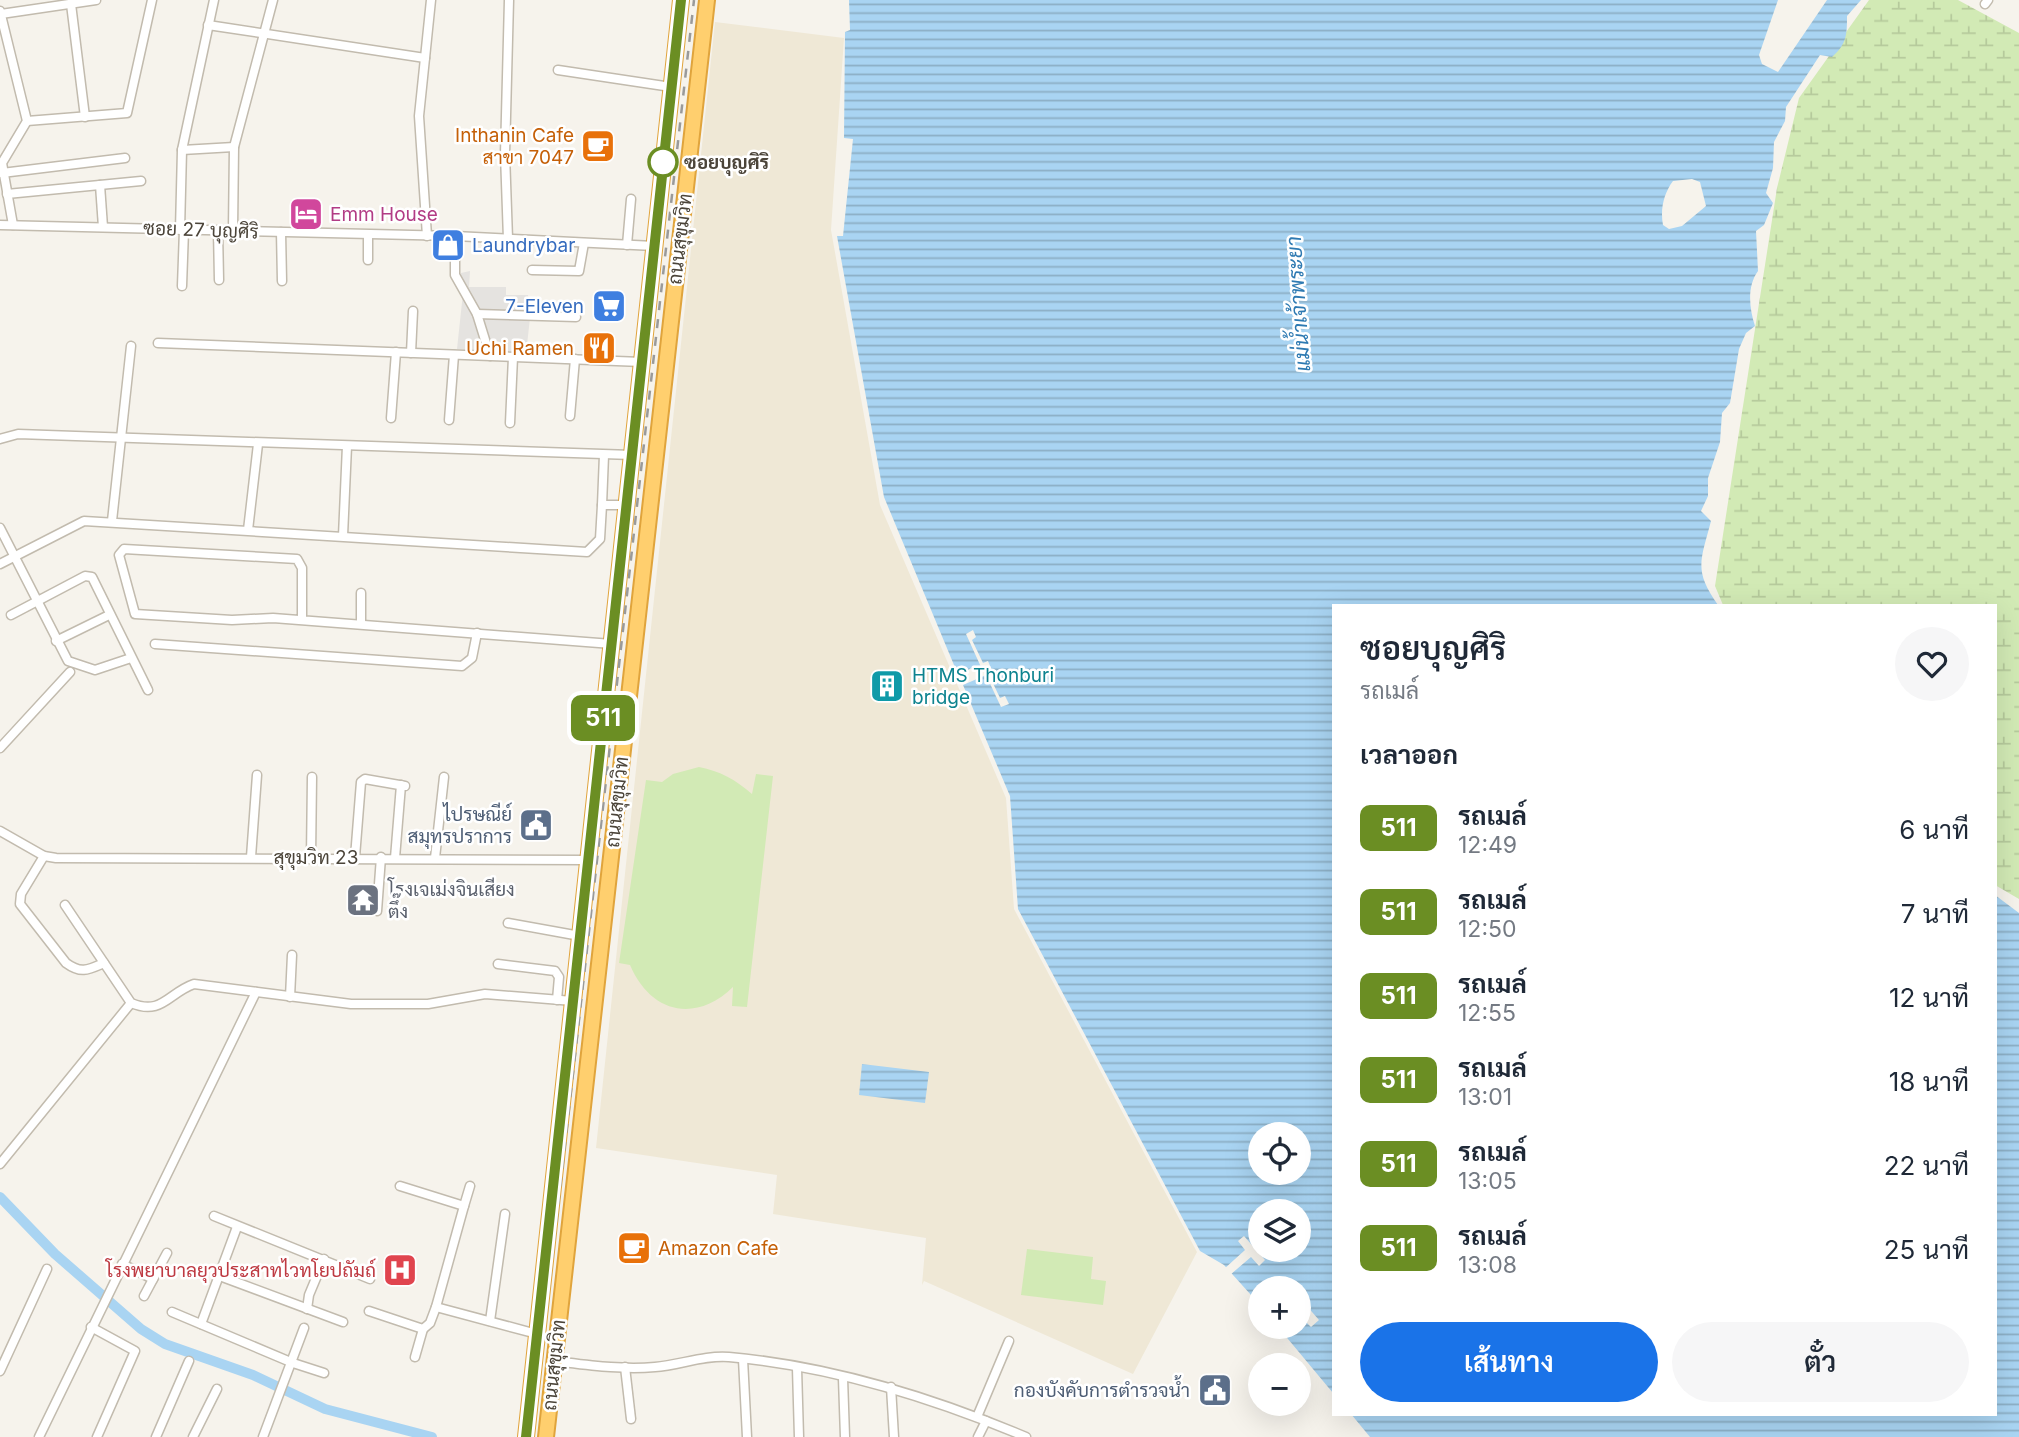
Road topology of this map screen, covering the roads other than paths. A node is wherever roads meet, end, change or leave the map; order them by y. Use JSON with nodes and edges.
{"nodes":[{"id":1,"x":96,"y":0,"type":"edge"},
{"id":2,"x":152,"y":0,"type":"edge"},
{"id":3,"x":214,"y":0,"type":"edge"},
{"id":4,"x":273,"y":0,"type":"edge"},
{"id":5,"x":431,"y":0,"type":"edge"},
{"id":6,"x":509,"y":0,"type":"edge"},
{"id":7,"x":681,"y":0,"type":"edge"},
{"id":8,"x":707,"y":0,"type":"edge"},
{"id":9,"x":71,"y":4,"type":"junction"},
{"id":10,"x":0,"y":13,"type":"edge"},
{"id":11,"x":208,"y":25,"type":"junction"},
{"id":12,"x":263,"y":34,"type":"junction"},
{"id":13,"x":425,"y":58,"type":"junction"},
{"id":14,"x":558,"y":70,"type":"dead end"},
{"id":15,"x":671,"y":87,"type":"junction"},
{"id":16,"x":85,"y":117,"type":"junction"},
{"id":17,"x":27,"y":121,"type":"junction"},
{"id":18,"x":234,"y":146,"type":"junction"},
{"id":19,"x":182,"y":150,"type":"junction"},
{"id":20,"x":125,"y":158,"type":"dead end"},
{"id":21,"x":2,"y":173,"type":"junction"},
{"id":22,"x":141,"y":181,"type":"dead end"},
{"id":23,"x":100,"y":185,"type":"junction"},
{"id":24,"x":7,"y":194,"type":"junction"},
{"id":25,"x":631,"y":199,"type":"dead end"},
{"id":26,"x":0,"y":225,"type":"edge"},
{"id":27,"x":13,"y":225,"type":"junction"},
{"id":28,"x":103,"y":227,"type":"junction"},
{"id":29,"x":182,"y":230,"type":"junction"},
{"id":30,"x":218,"y":230,"type":"junction"},
{"id":31,"x":233,"y":230,"type":"junction"},
{"id":32,"x":281,"y":232,"type":"junction"},
{"id":33,"x":368,"y":235,"type":"junction"},
{"id":34,"x":427,"y":236,"type":"junction"},
{"id":35,"x":455,"y":236,"type":"junction"},
{"id":36,"x":509,"y":239,"type":"junction"},
{"id":37,"x":584,"y":243,"type":"junction"},
{"id":38,"x":627,"y":245,"type":"junction"},
{"id":39,"x":654,"y":246,"type":"junction"},
{"id":40,"x":368,"y":260,"type":"dead end"},
{"id":41,"x":532,"y":270,"type":"dead end"},
{"id":42,"x":219,"y":280,"type":"dead end"},
{"id":43,"x":282,"y":281,"type":"dead end"},
{"id":44,"x":182,"y":286,"type":"dead end"},
{"id":45,"x":413,"y":311,"type":"dead end"},
{"id":46,"x":477,"y":314,"type":"junction"},
{"id":47,"x":576,"y":317,"type":"dead end"},
{"id":48,"x":158,"y":343,"type":"dead end"},
{"id":49,"x":131,"y":346,"type":"dead end"},
{"id":50,"x":396,"y":352,"type":"junction"},
{"id":51,"x":411,"y":353,"type":"junction"},
{"id":52,"x":454,"y":355,"type":"junction"},
{"id":53,"x":490,"y":356,"type":"junction"},
{"id":54,"x":513,"y":357,"type":"junction"},
{"id":55,"x":575,"y":359,"type":"junction"},
{"id":56,"x":642,"y":362,"type":"junction"},
{"id":57,"x":570,"y":416,"type":"dead end"},
{"id":58,"x":391,"y":418,"type":"dead end"},
{"id":59,"x":449,"y":420,"type":"dead end"},
{"id":60,"x":510,"y":423,"type":"dead end"},
{"id":61,"x":0,"y":439,"type":"edge"},
{"id":62,"x":120,"y":439,"type":"junction"},
{"id":63,"x":258,"y":444,"type":"junction"},
{"id":64,"x":347,"y":446,"type":"junction"},
{"id":65,"x":604,"y":455,"type":"junction"},
{"id":66,"x":632,"y":455,"type":"junction"},
{"id":67,"x":602,"y":505,"type":"junction"},
{"id":68,"x":625,"y":505,"type":"junction"},
{"id":69,"x":112,"y":521,"type":"junction"},
{"id":70,"x":0,"y":528,"type":"edge"},
{"id":71,"x":247,"y":530,"type":"junction"},
{"id":72,"x":343,"y":536,"type":"junction"},
{"id":73,"x":16,"y":555,"type":"junction"},
{"id":74,"x":0,"y":564,"type":"edge"},
{"id":75,"x":642,"y":566,"type":"junction"},
{"id":76,"x":618,"y":575,"type":"junction"},
{"id":77,"x":361,"y":593,"type":"dead end"},
{"id":78,"x":616,"y":593,"type":"junction"},
{"id":79,"x":37,"y":601,"type":"junction"},
{"id":80,"x":638,"y":602,"type":"junction"},
{"id":81,"x":11,"y":615,"type":"dead end"},
{"id":82,"x":107,"y":616,"type":"dead end"},
{"id":83,"x":302,"y":620,"type":"junction"},
{"id":84,"x":361,"y":625,"type":"junction"},
{"id":85,"x":477,"y":633,"type":"junction"},
{"id":86,"x":56,"y":641,"type":"junction"},
{"id":87,"x":155,"y":644,"type":"dead end"},
{"id":88,"x":612,"y":644,"type":"junction"},
{"id":89,"x":131,"y":658,"type":"junction"},
{"id":90,"x":71,"y":672,"type":"dead end"},
{"id":91,"x":148,"y":690,"type":"dead end"},
{"id":92,"x":0,"y":748,"type":"edge"},
{"id":93,"x":257,"y":775,"type":"dead end"},
{"id":94,"x":312,"y":777,"type":"dead end"},
{"id":95,"x":444,"y":777,"type":"dead end"},
{"id":96,"x":0,"y":831,"type":"edge"},
{"id":97,"x":44,"y":856,"type":"junction"},
{"id":98,"x":251,"y":857,"type":"junction"},
{"id":99,"x":310,"y":857,"type":"junction"},
{"id":100,"x":355,"y":857,"type":"junction"},
{"id":101,"x":381,"y":857,"type":"junction"},
{"id":102,"x":395,"y":858,"type":"junction"},
{"id":103,"x":435,"y":858,"type":"junction"},
{"id":104,"x":588,"y":860,"type":"junction"},
{"id":105,"x":65,"y":905,"type":"dead end"},
{"id":106,"x":377,"y":911,"type":"dead end"},
{"id":107,"x":508,"y":923,"type":"dead end"},
{"id":108,"x":580,"y":936,"type":"junction"},
{"id":109,"x":292,"y":955,"type":"dead end"},
{"id":110,"x":104,"y":963,"type":"junction"},
{"id":111,"x":498,"y":964,"type":"dead end"},
{"id":112,"x":256,"y":992,"type":"junction"},
{"id":113,"x":290,"y":996,"type":"junction"},
{"id":114,"x":557,"y":1000,"type":"junction"},
{"id":115,"x":573,"y":1001,"type":"junction"},
{"id":116,"x":131,"y":1003,"type":"junction"},
{"id":117,"x":0,"y":1164,"type":"edge"},
{"id":118,"x":400,"y":1186,"type":"dead end"},
{"id":119,"x":470,"y":1186,"type":"dead end"},
{"id":120,"x":464,"y":1206,"type":"junction"},
{"id":121,"x":505,"y":1214,"type":"dead end"},
{"id":122,"x":214,"y":1216,"type":"dead end"},
{"id":123,"x":237,"y":1227,"type":"junction"},
{"id":124,"x":167,"y":1253,"type":"dead end"},
{"id":125,"x":324,"y":1259,"type":"junction"},
{"id":126,"x":122,"y":1264,"type":"junction"},
{"id":127,"x":47,"y":1269,"type":"dead end"},
{"id":128,"x":217,"y":1275,"type":"junction"},
{"id":129,"x":153,"y":1279,"type":"junction"},
{"id":130,"x":370,"y":1279,"type":"dead end"},
{"id":131,"x":144,"y":1296,"type":"dead end"},
{"id":132,"x":436,"y":1307,"type":"junction"},
{"id":133,"x":307,"y":1309,"type":"junction"},
{"id":134,"x":172,"y":1311,"type":"dead end"},
{"id":135,"x":369,"y":1311,"type":"dead end"},
{"id":136,"x":490,"y":1321,"type":"junction"},
{"id":137,"x":343,"y":1322,"type":"dead end"},
{"id":138,"x":201,"y":1324,"type":"junction"},
{"id":139,"x":91,"y":1327,"type":"junction"},
{"id":140,"x":304,"y":1328,"type":"dead end"},
{"id":141,"x":423,"y":1329,"type":"junction"},
{"id":142,"x":537,"y":1334,"type":"junction"},
{"id":143,"x":1009,"y":1341,"type":"dead end"},
{"id":144,"x":415,"y":1357,"type":"dead end"},
{"id":145,"x":743,"y":1359,"type":"junction"},
{"id":146,"x":554,"y":1360,"type":"junction"},
{"id":147,"x":189,"y":1361,"type":"dead end"},
{"id":148,"x":293,"y":1363,"type":"junction"},
{"id":149,"x":625,"y":1367,"type":"junction"},
{"id":150,"x":797,"y":1368,"type":"junction"},
{"id":151,"x":0,"y":1371,"type":"edge"},
{"id":152,"x":324,"y":1373,"type":"dead end"},
{"id":153,"x":843,"y":1378,"type":"junction"},
{"id":154,"x":891,"y":1387,"type":"junction"},
{"id":155,"x":217,"y":1389,"type":"dead end"},
{"id":156,"x":977,"y":1417,"type":"junction"},
{"id":157,"x":631,"y":1419,"type":"dead end"},
{"id":158,"x":986,"y":1421,"type":"junction"},
{"id":159,"x":39,"y":1437,"type":"edge"},
{"id":160,"x":97,"y":1437,"type":"edge"},
{"id":161,"x":156,"y":1437,"type":"edge"},
{"id":162,"x":193,"y":1437,"type":"edge"},
{"id":163,"x":264,"y":1437,"type":"edge"},
{"id":164,"x":526,"y":1437,"type":"edge"},
{"id":165,"x":546,"y":1437,"type":"edge"},
{"id":166,"x":747,"y":1437,"type":"edge"},
{"id":167,"x":799,"y":1437,"type":"edge"},
{"id":168,"x":845,"y":1437,"type":"edge"},
{"id":169,"x":894,"y":1437,"type":"edge"},
{"id":170,"x":978,"y":1437,"type":"edge"},
{"id":171,"x":1026,"y":1437,"type":"edge"}],
"edges":[{"from":1,"to":9,"type":"street"},
{"from":2,"to":16,"type":"street"},
{"from":3,"to":11,"type":"street"},
{"from":4,"to":12,"type":"street"},
{"from":5,"to":13,"type":"street"},
{"from":6,"to":36,"type":"street"},
{"from":7,"to":15,"type":"highway","name":"ถนนสุขุมวิท"},
{"from":8,"to":75,"type":"highway","name":"ถนนสุขุมวิท"},
{"from":9,"to":10,"type":"street"},
{"from":9,"to":16,"type":"street"},
{"from":10,"to":17,"type":"street"},
{"from":11,"to":12,"type":"street"},
{"from":11,"to":19,"type":"street"},
{"from":12,"to":13,"type":"street"},
{"from":12,"to":18,"type":"street"},
{"from":13,"to":34,"type":"street"},
{"from":14,"to":15,"type":"street"},
{"from":15,"to":39,"type":"highway","name":"ถนนสุขุมวิท"},
{"from":16,"to":17,"type":"street"},
{"from":17,"to":21,"type":"street"},
{"from":18,"to":19,"type":"street"},
{"from":18,"to":31,"type":"street"},
{"from":19,"to":29,"type":"street"},
{"from":20,"to":21,"type":"street"},
{"from":21,"to":24,"type":"street"},
{"from":22,"to":23,"type":"street"},
{"from":23,"to":24,"type":"street"},
{"from":23,"to":28,"type":"street"},
{"from":24,"to":27,"type":"street"},
{"from":25,"to":38,"type":"street"},
{"from":26,"to":27,"type":"street","name":"ซอย 27 บุญศิริ"},
{"from":27,"to":28,"type":"street","name":"ซอย 27 บุญศิริ"},
{"from":28,"to":29,"type":"street","name":"ซอย 27 บุญศิริ"},
{"from":29,"to":30,"type":"street","name":"ซอย 27 บุญศิริ"},
{"from":29,"to":44,"type":"street"},
{"from":30,"to":31,"type":"street","name":"ซอย 27 บุญศิริ"},
{"from":30,"to":42,"type":"street"},
{"from":31,"to":32,"type":"street","name":"ซอย 27 บุญศิริ"},
{"from":32,"to":33,"type":"street","name":"ซอย 27 บุญศิริ"},
{"from":32,"to":43,"type":"street"},
{"from":33,"to":34,"type":"street","name":"ซอย 27 บุญศิริ"},
{"from":33,"to":40,"type":"street"},
{"from":34,"to":35,"type":"street","name":"ซอย 27 บุญศิริ"},
{"from":35,"to":36,"type":"street","name":"ซอย 27 บุญศิริ"},
{"from":35,"to":46,"type":"street"},
{"from":36,"to":37,"type":"street","name":"ซอย 27 บุญศิริ"},
{"from":37,"to":38,"type":"street","name":"ซอย 27 บุญศิริ"},
{"from":37,"to":41,"type":"street"},
{"from":38,"to":39,"type":"street","name":"ซอย 27 บุญศิริ"},
{"from":39,"to":56,"type":"highway","name":"ถนนสุขุมวิท"},
{"from":45,"to":51,"type":"street"},
{"from":46,"to":47,"type":"street"},
{"from":46,"to":53,"type":"street"},
{"from":48,"to":50,"type":"street"},
{"from":49,"to":62,"type":"street"},
{"from":50,"to":51,"type":"street"},
{"from":50,"to":58,"type":"street"},
{"from":51,"to":52,"type":"street"},
{"from":52,"to":53,"type":"street"},
{"from":52,"to":59,"type":"street"},
{"from":53,"to":54,"type":"street"},
{"from":54,"to":55,"type":"street"},
{"from":54,"to":60,"type":"street"},
{"from":55,"to":56,"type":"street"},
{"from":55,"to":57,"type":"street"},
{"from":56,"to":66,"type":"highway","name":"ถนนสุขุมวิท"},
{"from":61,"to":62,"type":"street"},
{"from":62,"to":63,"type":"street"},
{"from":62,"to":69,"type":"street"},
{"from":63,"to":64,"type":"street"},
{"from":63,"to":71,"type":"street"},
{"from":64,"to":65,"type":"street"},
{"from":64,"to":72,"type":"street"},
{"from":65,"to":66,"type":"street"},
{"from":65,"to":67,"type":"street"},
{"from":66,"to":68,"type":"highway","name":"ถนนสุขุมวิท"},
{"from":67,"to":68,"type":"street"},
{"from":67,"to":72,"type":"street"},
{"from":68,"to":76,"type":"highway","name":"ถนนสุขุมวิท"},
{"from":69,"to":71,"type":"street"},
{"from":69,"to":73,"type":"street"},
{"from":70,"to":73,"type":"street"},
{"from":71,"to":72,"type":"street"},
{"from":73,"to":74,"type":"street"},
{"from":73,"to":79,"type":"street"},
{"from":75,"to":76,"type":"highway"},
{"from":75,"to":80,"type":"highway","name":"ถนนสุขุมวิท"},
{"from":76,"to":78,"type":"highway","name":"ถนนสุขุมวิท"},
{"from":77,"to":84,"type":"street"},
{"from":78,"to":80,"type":"highway"},
{"from":78,"to":88,"type":"highway","name":"ถนนสุขุมวิท"},
{"from":79,"to":81,"type":"street"},
{"from":79,"to":86,"type":"street"},
{"from":79,"to":89,"type":"street"},
{"from":80,"to":146,"type":"highway","name":"ถนนสุขุมวิท"},
{"from":82,"to":86,"type":"street"},
{"from":83,"to":83,"type":"street"},
{"from":83,"to":84,"type":"street"},
{"from":84,"to":85,"type":"street"},
{"from":85,"to":87,"type":"street"},
{"from":85,"to":88,"type":"street"},
{"from":86,"to":89,"type":"street"},
{"from":88,"to":104,"type":"highway","name":"ถนนสุขุมวิท"},
{"from":89,"to":91,"type":"street"},
{"from":90,"to":92,"type":"street"},
{"from":93,"to":98,"type":"street"},
{"from":94,"to":99,"type":"street"},
{"from":95,"to":103,"type":"street"},
{"from":96,"to":97,"type":"street"},
{"from":97,"to":98,"type":"street","name":"สุขุมวิท 23"},
{"from":97,"to":110,"type":"street"},
{"from":98,"to":99,"type":"street","name":"สุขุมวิท 23"},
{"from":99,"to":100,"type":"street","name":"สุขุมวิท 23"},
{"from":100,"to":101,"type":"street","name":"สุขุมวิท 23"},
{"from":100,"to":102,"type":"street"},
{"from":101,"to":102,"type":"street","name":"สุขุมวิท 23"},
{"from":101,"to":106,"type":"street"},
{"from":102,"to":103,"type":"street","name":"สุขุมวิท 23"},
{"from":103,"to":104,"type":"street","name":"สุขุมวิท 23"},
{"from":104,"to":108,"type":"highway","name":"ถนนสุขุมวิท"},
{"from":105,"to":110,"type":"street"},
{"from":107,"to":108,"type":"street"},
{"from":108,"to":115,"type":"highway","name":"ถนนสุขุมวิท"},
{"from":109,"to":113,"type":"street"},
{"from":110,"to":116,"type":"street"},
{"from":111,"to":114,"type":"street"},
{"from":112,"to":113,"type":"street"},
{"from":112,"to":116,"type":"street"},
{"from":112,"to":126,"type":"street"},
{"from":113,"to":114,"type":"street"},
{"from":114,"to":115,"type":"street"},
{"from":115,"to":142,"type":"highway","name":"ถนนสุขุมวิท"},
{"from":116,"to":117,"type":"street"},
{"from":118,"to":120,"type":"street"},
{"from":119,"to":120,"type":"street"},
{"from":120,"to":132,"type":"street"},
{"from":121,"to":136,"type":"street"},
{"from":122,"to":123,"type":"street"},
{"from":123,"to":125,"type":"street"},
{"from":123,"to":128,"type":"street"},
{"from":124,"to":129,"type":"street"},
{"from":125,"to":130,"type":"street"},
{"from":125,"to":133,"type":"street"},
{"from":126,"to":129,"type":"street"},
{"from":126,"to":139,"type":"street"},
{"from":127,"to":151,"type":"street"},
{"from":128,"to":133,"type":"street"},
{"from":128,"to":138,"type":"street"},
{"from":129,"to":131,"type":"street"},
{"from":132,"to":136,"type":"street"},
{"from":132,"to":141,"type":"street"},
{"from":133,"to":137,"type":"street"},
{"from":134,"to":138,"type":"street"},
{"from":135,"to":141,"type":"street"},
{"from":136,"to":142,"type":"street"},
{"from":138,"to":148,"type":"street"},
{"from":139,"to":159,"type":"street"},
{"from":139,"to":160,"type":"street"},
{"from":140,"to":148,"type":"street"},
{"from":141,"to":144,"type":"street"},
{"from":142,"to":164,"type":"highway","name":"ถนนสุขุมวิท"},
{"from":143,"to":156,"type":"street"},
{"from":145,"to":149,"type":"street"},
{"from":145,"to":150,"type":"street"},
{"from":145,"to":166,"type":"street"},
{"from":146,"to":149,"type":"street"},
{"from":146,"to":165,"type":"highway","name":"ถนนสุขุมวิท"},
{"from":147,"to":161,"type":"street"},
{"from":148,"to":152,"type":"street"},
{"from":148,"to":163,"type":"street"},
{"from":149,"to":157,"type":"street"},
{"from":150,"to":153,"type":"street"},
{"from":150,"to":167,"type":"street"},
{"from":153,"to":154,"type":"street"},
{"from":153,"to":168,"type":"street"},
{"from":154,"to":156,"type":"street"},
{"from":154,"to":169,"type":"street"},
{"from":155,"to":162,"type":"street"},
{"from":156,"to":158,"type":"street"},
{"from":158,"to":170,"type":"street"},
{"from":158,"to":171,"type":"street"}]}
